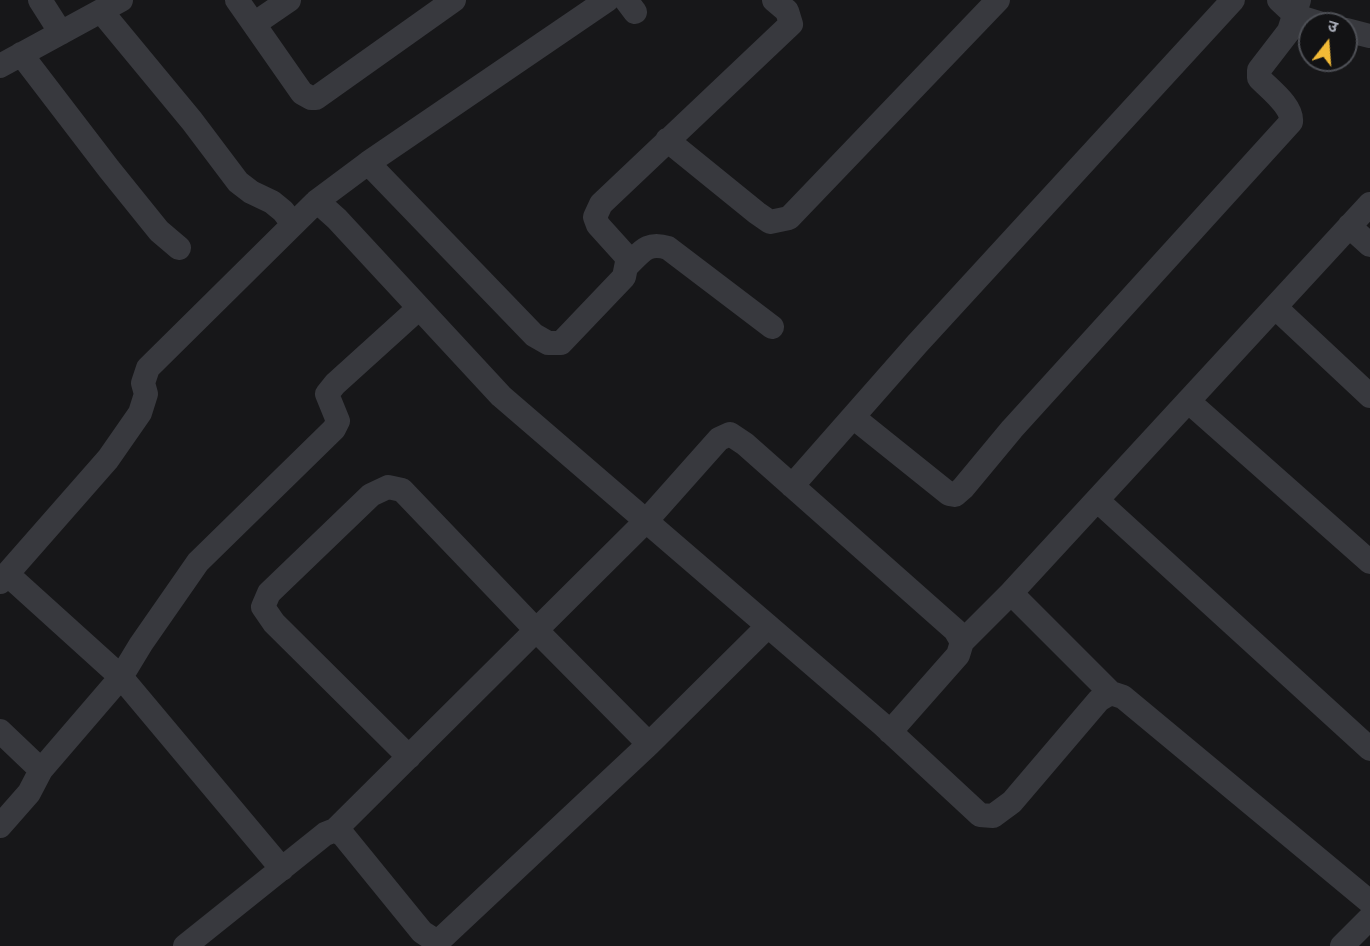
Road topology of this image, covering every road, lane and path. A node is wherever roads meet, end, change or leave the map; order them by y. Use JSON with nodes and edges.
{"nodes":[{"id":1,"x":40,"y":0,"type":"edge"},
{"id":2,"x":237,"y":0,"type":"edge"},
{"id":3,"x":289,"y":0,"type":"edge"},
{"id":4,"x":454,"y":0,"type":"edge"},
{"id":5,"x":607,"y":0,"type":"edge"},
{"id":6,"x":774,"y":0,"type":"edge"},
{"id":7,"x":998,"y":0,"type":"edge"},
{"id":8,"x":1233,"y":0,"type":"edge"},
{"id":9,"x":111,"y":5,"type":"edge"},
{"id":10,"x":1291,"y":5,"type":"edge"},
{"id":11,"x":254,"y":24,"type":"junction"},
{"id":12,"x":61,"y":33,"type":"junction"},
{"id":13,"x":21,"y":54,"type":"junction"},
{"id":14,"x":0,"y":66,"type":"edge"},
{"id":15,"x":667,"y":140,"type":"junction"},
{"id":16,"x":368,"y":163,"type":"junction"},
{"id":17,"x":317,"y":201,"type":"junction"},
{"id":18,"x":1370,"y":204,"type":"edge"},
{"id":19,"x":293,"y":224,"type":"junction"},
{"id":20,"x":1349,"y":226,"type":"junction"},
{"id":21,"x":1370,"y":245,"type":"edge"},
{"id":22,"x":179,"y":248,"type":"dead end"},
{"id":23,"x":626,"y":267,"type":"junction"},
{"id":24,"x":1275,"y":307,"type":"junction"},
{"id":25,"x":419,"y":308,"type":"junction"},
{"id":26,"x":772,"y":327,"type":"dead end"},
{"id":27,"x":1370,"y":396,"type":"edge"},
{"id":28,"x":1188,"y":401,"type":"junction"},
{"id":29,"x":852,"y":417,"type":"junction"},
{"id":30,"x":792,"y":486,"type":"junction"},
{"id":31,"x":1097,"y":500,"type":"junction"},
{"id":32,"x":646,"y":521,"type":"junction"},
{"id":33,"x":1370,"y":562,"type":"edge"},
{"id":34,"x":4,"y":578,"type":"edge"},
{"id":35,"x":1011,"y":593,"type":"junction"},
{"id":36,"x":768,"y":626,"type":"junction"},
{"id":37,"x":537,"y":631,"type":"junction"},
{"id":38,"x":962,"y":642,"type":"junction"},
{"id":39,"x":121,"y":677,"type":"junction"},
{"id":40,"x":1111,"y":693,"type":"junction"},
{"id":41,"x":0,"y":731,"type":"edge"},
{"id":42,"x":890,"y":732,"type":"junction"},
{"id":43,"x":649,"y":744,"type":"junction"},
{"id":44,"x":1370,"y":749,"type":"edge"},
{"id":45,"x":409,"y":757,"type":"junction"},
{"id":46,"x":41,"y":770,"type":"junction"},
{"id":47,"x":0,"y":826,"type":"edge"},
{"id":48,"x":335,"y":830,"type":"junction"},
{"id":49,"x":282,"y":869,"type":"junction"},
{"id":50,"x":1370,"y":902,"type":"edge"},
{"id":51,"x":1370,"y":918,"type":"edge"},
{"id":52,"x":434,"y":943,"type":"edge"},
{"id":53,"x":185,"y":946,"type":"edge"},
{"id":54,"x":1342,"y":946,"type":"edge"}],
"edges":[{"from":1,"to":12,"type":"street"},
{"from":2,"to":11,"type":"street"},
{"from":3,"to":11,"type":"street"},
{"from":4,"to":11,"type":"street"},
{"from":5,"to":16,"type":"street"},
{"from":6,"to":15,"type":"street"},
{"from":7,"to":15,"type":"street"},
{"from":8,"to":29,"type":"street"},
{"from":9,"to":12,"type":"street"},
{"from":9,"to":19,"type":"street"},
{"from":10,"to":29,"type":"street"},
{"from":12,"to":13,"type":"street"},
{"from":13,"to":14,"type":"street"},
{"from":13,"to":22,"type":"street"},
{"from":15,"to":23,"type":"street"},
{"from":16,"to":17,"type":"street"},
{"from":16,"to":23,"type":"street"},
{"from":17,"to":19,"type":"street"},
{"from":17,"to":25,"type":"street"},
{"from":18,"to":20,"type":"street"},
{"from":19,"to":34,"type":"street"},
{"from":20,"to":21,"type":"street"},
{"from":20,"to":24,"type":"street"},
{"from":23,"to":26,"type":"street"},
{"from":24,"to":27,"type":"street"},
{"from":24,"to":28,"type":"street"},
{"from":25,"to":32,"type":"street"},
{"from":25,"to":39,"type":"street"},
{"from":28,"to":31,"type":"street"},
{"from":28,"to":33,"type":"street"},
{"from":29,"to":30,"type":"street"},
{"from":30,"to":32,"type":"street"},
{"from":30,"to":38,"type":"street"},
{"from":31,"to":35,"type":"street"},
{"from":31,"to":44,"type":"street"},
{"from":32,"to":36,"type":"street"},
{"from":32,"to":37,"type":"street"},
{"from":34,"to":39,"type":"street"},
{"from":35,"to":38,"type":"street"},
{"from":35,"to":40,"type":"street"},
{"from":36,"to":42,"type":"street"},
{"from":36,"to":43,"type":"street"},
{"from":37,"to":43,"type":"street"},
{"from":37,"to":45,"type":"street"},
{"from":37,"to":45,"type":"street"},
{"from":38,"to":42,"type":"street"},
{"from":39,"to":46,"type":"street"},
{"from":39,"to":49,"type":"street"},
{"from":40,"to":42,"type":"street"},
{"from":40,"to":50,"type":"street"},
{"from":41,"to":46,"type":"street"},
{"from":43,"to":52,"type":"street"},
{"from":45,"to":48,"type":"street"},
{"from":46,"to":47,"type":"street"},
{"from":48,"to":49,"type":"street"},
{"from":48,"to":52,"type":"street"},
{"from":49,"to":53,"type":"street"},
{"from":51,"to":54,"type":"street"}]}
